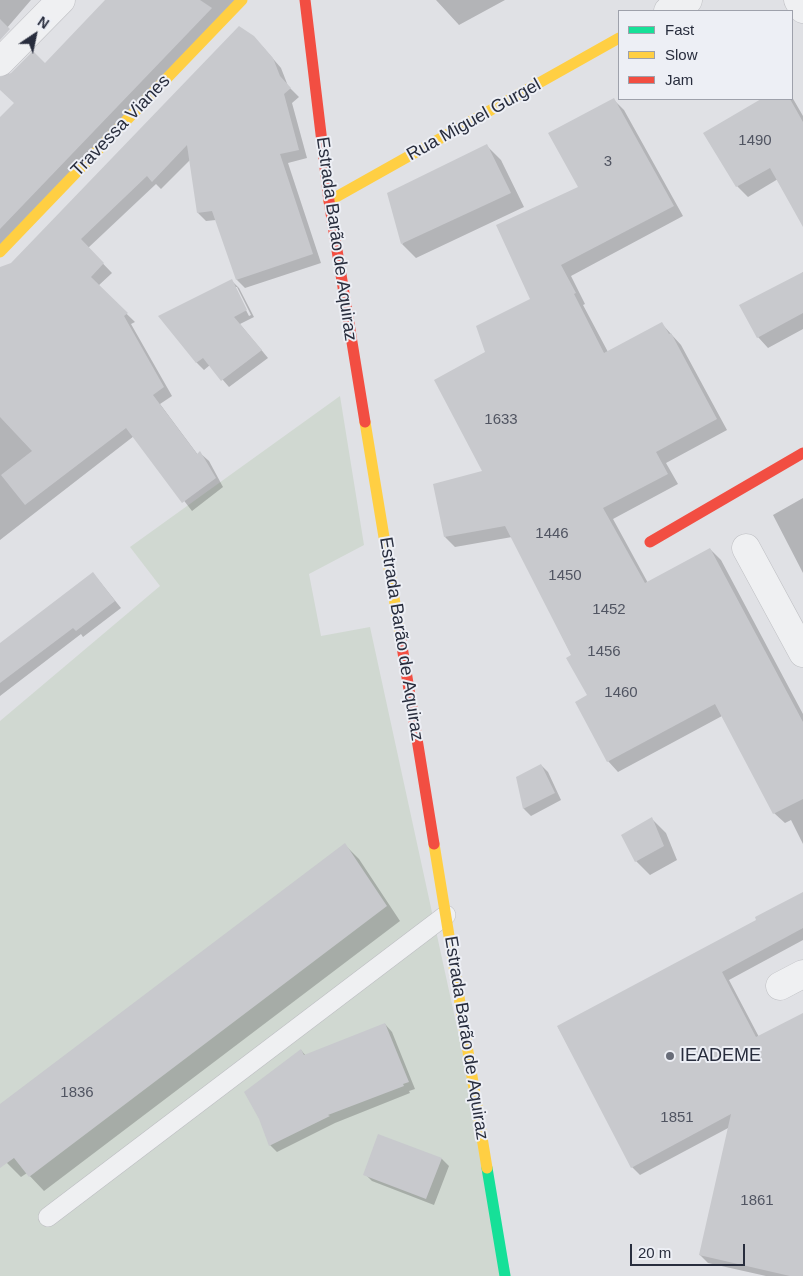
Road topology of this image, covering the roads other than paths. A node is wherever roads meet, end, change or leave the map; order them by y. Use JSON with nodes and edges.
{"nodes":[{"id":1,"x":61,"y":0,"type":"edge"},
{"id":2,"x":242,"y":0,"type":"edge"},
{"id":3,"x":305,"y":0,"type":"edge"},
{"id":4,"x":688,"y":0,"type":"edge"},
{"id":5,"x":798,"y":0,"type":"edge"},
{"id":6,"x":803,"y":9,"type":"edge"},
{"id":7,"x":670,"y":10,"type":"edge"},
{"id":8,"x":618,"y":39,"type":"edge"},
{"id":9,"x":0,"y":62,"type":"edge"},
{"id":10,"x":329,"y":201,"type":"junction"},
{"id":11,"x":0,"y":252,"type":"edge"},
{"id":12,"x":803,"y":453,"type":"edge"},
{"id":13,"x":650,"y":542,"type":"dead end"},
{"id":14,"x":746,"y":548,"type":"dead end"},
{"id":15,"x":803,"y":653,"type":"edge"},
{"id":16,"x":446,"y":915,"type":"junction"},
{"id":17,"x":48,"y":1217,"type":"dead end"},
{"id":18,"x":505,"y":1276,"type":"edge"}],
"edges":[{"from":1,"to":9,"type":"street"},
{"from":2,"to":11,"type":"street","name":"Travessa Vianes"},
{"from":3,"to":10,"type":"street","name":"Estrada Barão de Aquiraz"},
{"from":4,"to":7,"type":"street"},
{"from":5,"to":6,"type":"street"},
{"from":8,"to":10,"type":"street","name":"Rua Miguel Gurgel"},
{"from":10,"to":16,"type":"street","name":"Estrada Barão de Aquiraz"},
{"from":12,"to":13,"type":"street"},
{"from":14,"to":15,"type":"street"},
{"from":16,"to":17,"type":"lane"},
{"from":16,"to":18,"type":"street","name":"Estrada Barão de Aquiraz"}]}
